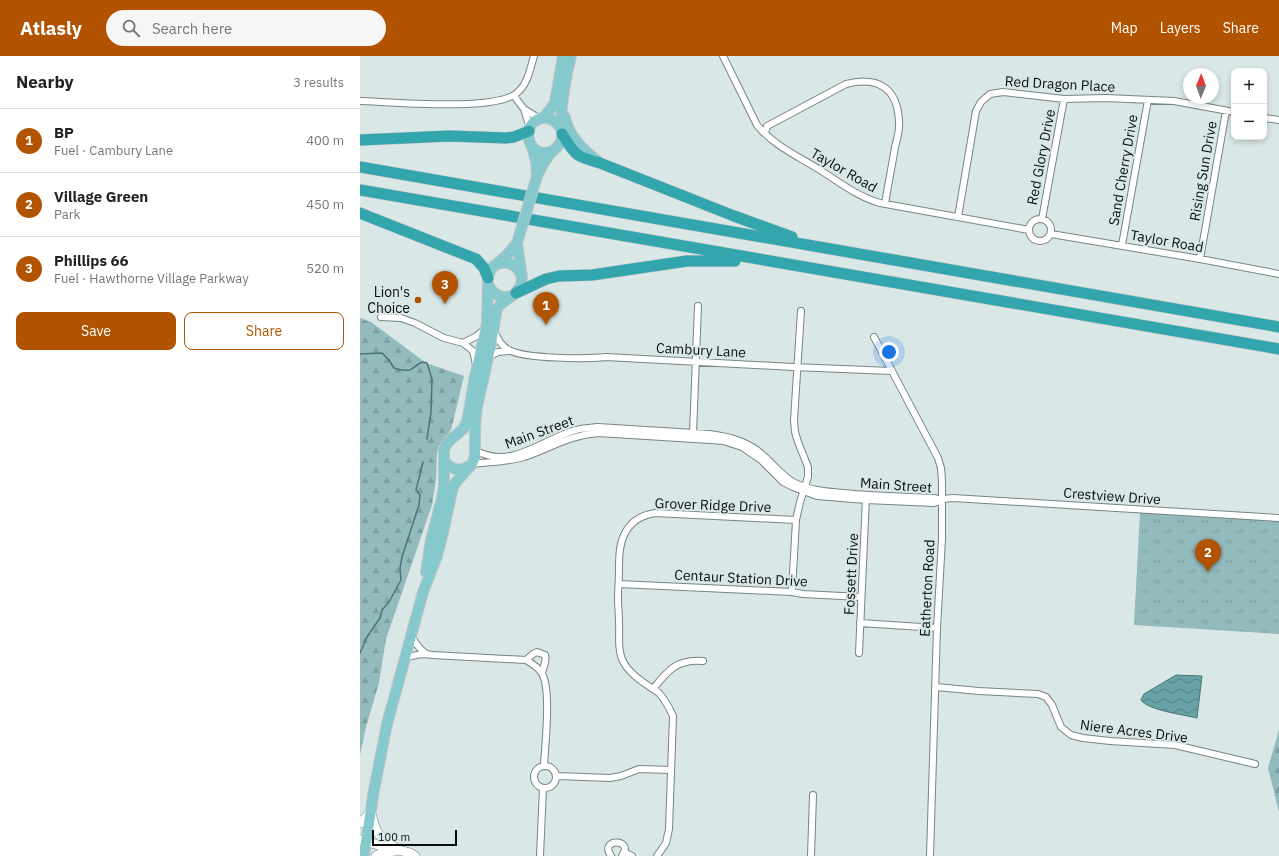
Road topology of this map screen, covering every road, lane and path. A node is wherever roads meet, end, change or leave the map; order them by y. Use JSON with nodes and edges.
{"nodes":[{"id":1,"x":534,"y":56,"type":"edge"},
{"id":2,"x":563,"y":56,"type":"edge"},
{"id":3,"x":571,"y":56,"type":"edge"},
{"id":4,"x":723,"y":56,"type":"edge"},
{"id":5,"x":514,"y":96,"type":"junction"},
{"id":6,"x":1064,"y":99,"type":"junction"},
{"id":7,"x":1148,"y":100,"type":"junction"},
{"id":8,"x":360,"y":101,"type":"edge"},
{"id":9,"x":563,"y":106,"type":"junction"},
{"id":10,"x":524,"y":109,"type":"junction"},
{"id":11,"x":1226,"y":111,"type":"junction"},
{"id":12,"x":1231,"y":112,"type":"edge"},
{"id":13,"x":542,"y":118,"type":"junction"},
{"id":14,"x":1267,"y":118,"type":"edge"},
{"id":15,"x":1279,"y":120,"type":"edge"},
{"id":16,"x":529,"y":129,"type":"junction"},
{"id":17,"x":764,"y":131,"type":"junction"},
{"id":18,"x":562,"y":132,"type":"junction"},
{"id":19,"x":360,"y":140,"type":"edge"},
{"id":20,"x":532,"y":146,"type":"junction"},
{"id":21,"x":553,"y":150,"type":"junction"},
{"id":22,"x":600,"y":163,"type":"junction"},
{"id":23,"x":360,"y":167,"type":"edge"},
{"id":24,"x":537,"y":176,"type":"junction"},
{"id":25,"x":360,"y":190,"type":"edge"},
{"id":26,"x":885,"y":204,"type":"junction"},
{"id":27,"x":360,"y":213,"type":"edge"},
{"id":28,"x":958,"y":217,"type":"junction"},
{"id":29,"x":1042,"y":219,"type":"junction"},
{"id":30,"x":1029,"y":230,"type":"junction"},
{"id":31,"x":1051,"y":234,"type":"junction"},
{"id":32,"x":517,"y":243,"type":"junction"},
{"id":33,"x":1122,"y":245,"type":"junction"},
{"id":34,"x":824,"y":248,"type":"junction"},
{"id":35,"x":1200,"y":259,"type":"junction"},
{"id":36,"x":771,"y":262,"type":"junction"},
{"id":37,"x":495,"y":266,"type":"junction"},
{"id":38,"x":1279,"y":274,"type":"edge"},
{"id":39,"x":522,"y":277,"type":"junction"},
{"id":40,"x":488,"y":281,"type":"junction"},
{"id":41,"x":514,"y":294,"type":"junction"},
{"id":42,"x":698,"y":306,"type":"dead end"},
{"id":43,"x":801,"y":311,"type":"dead end"},
{"id":44,"x":381,"y":317,"type":"dead end"},
{"id":45,"x":1279,"y":327,"type":"edge"},
{"id":46,"x":489,"y":329,"type":"junction"},
{"id":47,"x":874,"y":337,"type":"dead end"},
{"id":48,"x":463,"y":343,"type":"junction"},
{"id":49,"x":1279,"y":349,"type":"edge"},
{"id":50,"x":509,"y":351,"type":"junction"},
{"id":51,"x":488,"y":357,"type":"junction"},
{"id":52,"x":696,"y":362,"type":"junction"},
{"id":53,"x":477,"y":366,"type":"junction"},
{"id":54,"x":798,"y":367,"type":"junction"},
{"id":55,"x":891,"y":370,"type":"junction"},
{"id":56,"x":693,"y":433,"type":"junction"},
{"id":57,"x":450,"y":440,"type":"junction"},
{"id":58,"x":475,"y":449,"type":"junction"},
{"id":59,"x":444,"y":460,"type":"junction"},
{"id":60,"x":471,"y":465,"type":"junction"},
{"id":61,"x":804,"y":489,"type":"junction"},
{"id":62,"x":866,"y":498,"type":"junction"},
{"id":63,"x":942,"y":500,"type":"junction"},
{"id":64,"x":1279,"y":518,"type":"edge"},
{"id":65,"x":796,"y":520,"type":"junction"},
{"id":66,"x":619,"y":584,"type":"junction"},
{"id":67,"x":423,"y":592,"type":"junction"},
{"id":68,"x":792,"y":592,"type":"junction"},
{"id":69,"x":861,"y":597,"type":"junction"},
{"id":70,"x":860,"y":623,"type":"junction"},
{"id":71,"x":938,"y":628,"type":"junction"},
{"id":72,"x":411,"y":636,"type":"junction"},
{"id":73,"x":859,"y":653,"type":"dead end"},
{"id":74,"x":427,"y":654,"type":"junction"},
{"id":75,"x":405,"y":658,"type":"junction"},
{"id":76,"x":526,"y":660,"type":"junction"},
{"id":77,"x":704,"y":661,"type":"dead end"},
{"id":78,"x":542,"y":672,"type":"junction"},
{"id":79,"x":936,"y":687,"type":"junction"},
{"id":80,"x":653,"y":689,"type":"junction"},
{"id":81,"x":1255,"y":764,"type":"dead end"},
{"id":82,"x":544,"y":765,"type":"junction"},
{"id":83,"x":671,"y":770,"type":"junction"},
{"id":84,"x":557,"y":776,"type":"junction"},
{"id":85,"x":543,"y":788,"type":"junction"},
{"id":86,"x":813,"y":795,"type":"dead end"},
{"id":87,"x":371,"y":812,"type":"junction"},
{"id":88,"x":360,"y":823,"type":"edge"},
{"id":89,"x":363,"y":841,"type":"edge"},
{"id":90,"x":398,"y":850,"type":"junction"},
{"id":91,"x":623,"y":854,"type":"edge"},
{"id":92,"x":364,"y":856,"type":"edge"},
{"id":93,"x":376,"y":856,"type":"edge"},
{"id":94,"x":415,"y":856,"type":"edge"},
{"id":95,"x":540,"y":856,"type":"edge"},
{"id":96,"x":611,"y":856,"type":"edge"},
{"id":97,"x":632,"y":856,"type":"edge"},
{"id":98,"x":657,"y":856,"type":"edge"},
{"id":99,"x":811,"y":856,"type":"edge"},
{"id":100,"x":930,"y":856,"type":"edge"}],
"edges":[{"from":1,"to":5,"type":"street"},
{"from":2,"to":13,"type":"main road"},
{"from":3,"to":9,"type":"main road"},
{"from":4,"to":17,"type":"street","name":"Taylor Road"},
{"from":5,"to":8,"type":"street"},
{"from":5,"to":10,"type":"street"},
{"from":6,"to":7,"type":"street","name":"Red Dragon Place"},
{"from":6,"to":28,"type":"street","name":"Red Dragon Place"},
{"from":6,"to":29,"type":"street","name":"Red Glory Drive"},
{"from":7,"to":11,"type":"street","name":"Red Dragon Place"},
{"from":7,"to":33,"type":"street","name":"Sand Cherry Drive"},
{"from":9,"to":18,"type":"main road"},
{"from":9,"to":22,"type":"main road"},
{"from":10,"to":13,"type":"street"},
{"from":10,"to":16,"type":"street"},
{"from":11,"to":12,"type":"street","name":"Red Dragon Place"},
{"from":11,"to":35,"type":"street","name":"Rising Sun Drive"},
{"from":13,"to":16,"type":"main road"},
{"from":13,"to":18,"type":"main road"},
{"from":14,"to":15,"type":"street"},
{"from":16,"to":19,"type":"highway"},
{"from":16,"to":20,"type":"main road"},
{"from":17,"to":26,"type":"street","name":"Taylor Road"},
{"from":17,"to":26,"type":"street"},
{"from":18,"to":21,"type":"main road"},
{"from":18,"to":22,"type":"highway"},
{"from":20,"to":21,"type":"main road"},
{"from":20,"to":24,"type":"main road"},
{"from":21,"to":24,"type":"main road"},
{"from":22,"to":34,"type":"highway"},
{"from":23,"to":34,"type":"highway"},
{"from":24,"to":32,"type":"main road","bridge":true},
{"from":25,"to":36,"type":"highway"},
{"from":26,"to":28,"type":"street","name":"Taylor Road"},
{"from":27,"to":40,"type":"highway"},
{"from":28,"to":30,"type":"street","name":"Taylor Road"},
{"from":29,"to":30,"type":"street"},
{"from":29,"to":31,"type":"street"},
{"from":30,"to":31,"type":"street","name":"Taylor Road"},
{"from":31,"to":33,"type":"street","name":"Taylor Road"},
{"from":32,"to":37,"type":"main road"},
{"from":32,"to":39,"type":"main road"},
{"from":33,"to":35,"type":"street","name":"Taylor Road"},
{"from":34,"to":45,"type":"highway"},
{"from":35,"to":38,"type":"street","name":"Taylor Road"},
{"from":36,"to":41,"type":"highway"},
{"from":36,"to":49,"type":"highway"},
{"from":37,"to":39,"type":"main road"},
{"from":37,"to":40,"type":"main road"},
{"from":39,"to":41,"type":"main road"},
{"from":40,"to":41,"type":"main road"},
{"from":40,"to":46,"type":"main road"},
{"from":41,"to":46,"type":"main road"},
{"from":42,"to":52,"type":"street"},
{"from":43,"to":54,"type":"street"},
{"from":44,"to":48,"type":"street"},
{"from":46,"to":48,"type":"street"},
{"from":46,"to":50,"type":"street"},
{"from":46,"to":51,"type":"main road"},
{"from":46,"to":53,"type":"main road"},
{"from":47,"to":55,"type":"street","name":"Eatherton Road"},
{"from":48,"to":53,"type":"street"},
{"from":50,"to":51,"type":"street","name":"Cambury Lane"},
{"from":50,"to":52,"type":"street","name":"Cambury Lane"},
{"from":51,"to":58,"type":"main road"},
{"from":52,"to":54,"type":"street","name":"Cambury Lane"},
{"from":52,"to":56,"type":"street"},
{"from":53,"to":57,"type":"main road"},
{"from":54,"to":55,"type":"street","name":"Cambury Lane"},
{"from":54,"to":61,"type":"street"},
{"from":55,"to":63,"type":"street","name":"Eatherton Road"},
{"from":56,"to":58,"type":"street","name":"Main Street"},
{"from":56,"to":61,"type":"street","name":"Main Street"},
{"from":57,"to":58,"type":"main road"},
{"from":57,"to":59,"type":"main road"},
{"from":58,"to":60,"type":"main road"},
{"from":59,"to":60,"type":"main road"},
{"from":59,"to":67,"type":"main road"},
{"from":60,"to":61,"type":"street","name":"Main Street"},
{"from":60,"to":67,"type":"main road"},
{"from":61,"to":62,"type":"street","name":"Main Street"},
{"from":61,"to":65,"type":"street"},
{"from":62,"to":63,"type":"street","name":"Main Street"},
{"from":62,"to":69,"type":"street","name":"Fossett Drive"},
{"from":63,"to":64,"type":"street","name":"Crestview Drive"},
{"from":63,"to":71,"type":"street","name":"Eatherton Road"},
{"from":65,"to":66,"type":"street","name":"Grover Ridge Drive"},
{"from":65,"to":68,"type":"street"},
{"from":66,"to":68,"type":"street","name":"Centaur Station Drive"},
{"from":66,"to":80,"type":"street","name":"Grover Ridge Drive"},
{"from":67,"to":72,"type":"main road"},
{"from":68,"to":69,"type":"street","name":"Centaur Station Drive"},
{"from":69,"to":70,"type":"street","name":"Fossett Drive"},
{"from":70,"to":71,"type":"street"},
{"from":70,"to":73,"type":"street","name":"Fossett Drive"},
{"from":71,"to":79,"type":"street","name":"Eatherton Road"},
{"from":72,"to":74,"type":"street"},
{"from":72,"to":75,"type":"main road"},
{"from":74,"to":75,"type":"street"},
{"from":74,"to":76,"type":"street"},
{"from":75,"to":87,"type":"main road"},
{"from":76,"to":78,"type":"street"},
{"from":76,"to":78,"type":"street"},
{"from":77,"to":80,"type":"street"},
{"from":78,"to":82,"type":"street"},
{"from":79,"to":81,"type":"street","name":"Niere Acres Drive"},
{"from":79,"to":100,"type":"street","name":"Eatherton Road"},
{"from":80,"to":83,"type":"street","name":"Grover Ridge Drive"},
{"from":82,"to":84,"type":"street"},
{"from":82,"to":85,"type":"street"},
{"from":83,"to":84,"type":"street"},
{"from":83,"to":98,"type":"street","name":"Grover Ridge Drive"},
{"from":84,"to":85,"type":"street"},
{"from":85,"to":95,"type":"street"},
{"from":86,"to":99,"type":"street"},
{"from":87,"to":88,"type":"street"},
{"from":87,"to":89,"type":"main road"},
{"from":87,"to":90,"type":"street"},
{"from":89,"to":90,"type":"street"},
{"from":89,"to":92,"type":"main road"},
{"from":90,"to":93,"type":"street"},
{"from":90,"to":94,"type":"street"},
{"from":91,"to":96,"type":"street"},
{"from":91,"to":97,"type":"street"}]}
